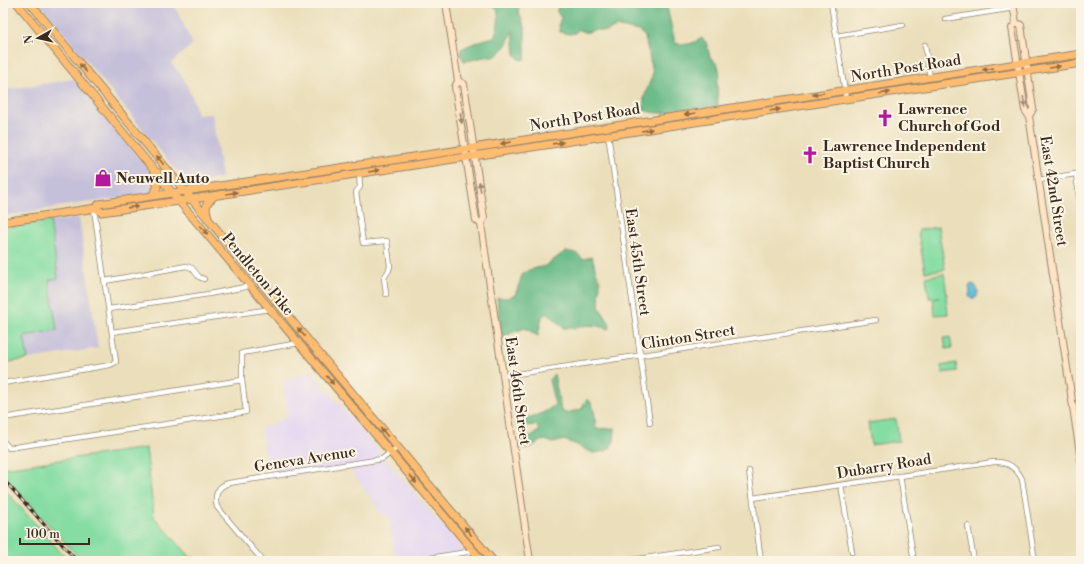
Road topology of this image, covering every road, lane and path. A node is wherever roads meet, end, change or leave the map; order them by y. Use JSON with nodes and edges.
{"nodes":[{"id":1,"x":17,"y":3,"type":"edge"},
{"id":2,"x":30,"y":3,"type":"edge"},
{"id":3,"x":446,"y":3,"type":"edge"},
{"id":4,"x":831,"y":3,"type":"edge"},
{"id":5,"x":1013,"y":5,"type":"edge"},
{"id":6,"x":945,"y":19,"type":"dead end"},
{"id":7,"x":1016,"y":23,"type":"junction"},
{"id":8,"x":903,"y":25,"type":"dead end"},
{"id":9,"x":836,"y":36,"type":"junction"},
{"id":10,"x":925,"y":45,"type":"dead end"},
{"id":11,"x":1081,"y":54,"type":"edge"},
{"id":12,"x":1027,"y":63,"type":"junction"},
{"id":13,"x":1081,"y":63,"type":"edge"},
{"id":14,"x":1018,"y":64,"type":"junction"},
{"id":15,"x":1028,"y":72,"type":"junction"},
{"id":16,"x":1020,"y":73,"type":"junction"},
{"id":17,"x":930,"y":78,"type":"junction"},
{"id":18,"x":458,"y":80,"type":"junction"},
{"id":19,"x":845,"y":90,"type":"junction"},
{"id":20,"x":846,"y":99,"type":"junction"},
{"id":21,"x":1029,"y":116,"type":"junction"},
{"id":22,"x":607,"y":127,"type":"junction"},
{"id":23,"x":608,"y":136,"type":"junction"},
{"id":24,"x":474,"y":148,"type":"junction"},
{"id":25,"x":465,"y":149,"type":"junction"},
{"id":26,"x":475,"y":156,"type":"junction"},
{"id":27,"x":467,"y":157,"type":"junction"},
{"id":28,"x":357,"y":165,"type":"junction"},
{"id":29,"x":157,"y":172,"type":"junction"},
{"id":30,"x":359,"y":173,"type":"junction"},
{"id":31,"x":1078,"y":174,"type":"edge"},
{"id":32,"x":1039,"y":180,"type":"junction"},
{"id":33,"x":184,"y":191,"type":"junction"},
{"id":34,"x":173,"y":192,"type":"junction"},
{"id":35,"x":214,"y":195,"type":"junction"},
{"id":36,"x":152,"y":196,"type":"junction"},
{"id":37,"x":191,"y":198,"type":"junction"},
{"id":38,"x":179,"y":200,"type":"junction"},
{"id":39,"x":95,"y":208,"type":"junction"},
{"id":40,"x":1081,"y":209,"type":"edge"},
{"id":41,"x":209,"y":220,"type":"junction"},
{"id":42,"x":3,"y":222,"type":"edge"},
{"id":43,"x":481,"y":224,"type":"junction"},
{"id":44,"x":204,"y":279,"type":"dead end"},
{"id":45,"x":105,"y":281,"type":"junction"},
{"id":46,"x":251,"y":285,"type":"junction"},
{"id":47,"x":386,"y":294,"type":"dead end"},
{"id":48,"x":109,"y":309,"type":"junction"},
{"id":49,"x":271,"y":309,"type":"junction"},
{"id":50,"x":876,"y":320,"type":"dead end"},
{"id":51,"x":112,"y":332,"type":"junction"},
{"id":52,"x":299,"y":343,"type":"junction"},
{"id":53,"x":640,"y":356,"type":"junction"},
{"id":54,"x":503,"y":376,"type":"junction"},
{"id":55,"x":242,"y":380,"type":"junction"},
{"id":56,"x":3,"y":383,"type":"edge"},
{"id":57,"x":3,"y":418,"type":"edge"},
{"id":58,"x":650,"y":423,"type":"dead end"},
{"id":59,"x":3,"y":441,"type":"edge"},
{"id":60,"x":398,"y":447,"type":"junction"},
{"id":61,"x":391,"y":453,"type":"junction"},
{"id":62,"x":1081,"y":460,"type":"edge"},
{"id":63,"x":749,"y":471,"type":"dead end"},
{"id":64,"x":900,"y":476,"type":"junction"},
{"id":65,"x":841,"y":485,"type":"junction"},
{"id":66,"x":753,"y":498,"type":"junction"},
{"id":67,"x":968,"y":526,"type":"dead end"},
{"id":68,"x":719,"y":547,"type":"dead end"},
{"id":69,"x":474,"y":551,"type":"junction"},
{"id":70,"x":852,"y":552,"type":"dead end"},
{"id":71,"x":263,"y":561,"type":"edge"},
{"id":72,"x":412,"y":561,"type":"edge"},
{"id":73,"x":482,"y":561,"type":"edge"},
{"id":74,"x":493,"y":561,"type":"edge"},
{"id":75,"x":530,"y":561,"type":"edge"},
{"id":76,"x":625,"y":561,"type":"edge"},
{"id":77,"x":761,"y":561,"type":"edge"},
{"id":78,"x":914,"y":561,"type":"edge"},
{"id":79,"x":974,"y":561,"type":"edge"},
{"id":80,"x":1035,"y":561,"type":"edge"}],
"edges":[{"from":1,"to":29,"type":"main road","name":"Pendleton Pike"},
{"from":33,"to":2,"type":"main road","name":"Pendleton Pike","one_way":true},
{"from":3,"to":18,"type":"street","name":"East 46th Street"},
{"from":4,"to":9,"type":"street"},
{"from":5,"to":6,"type":"street"},
{"from":5,"to":7,"type":"street","name":"East 42nd Street"},
{"from":7,"to":12,"type":"street","name":"East 42nd Street"},
{"from":7,"to":14,"type":"street","name":"East 42nd Street"},
{"from":8,"to":9,"type":"street"},
{"from":9,"to":19,"type":"street"},
{"from":10,"to":17,"type":"street"},
{"from":11,"to":12,"type":"main road","name":"North Post Road"},
{"from":12,"to":14,"type":"main road","name":"North Post Road"},
{"from":12,"to":15,"type":"street","name":"East 42nd Street"},
{"from":15,"to":13,"type":"main road","name":"North Post Road","one_way":true},
{"from":14,"to":16,"type":"street","name":"East 42nd Street"},
{"from":14,"to":17,"type":"main road","name":"North Post Road","one_way":true},
{"from":15,"to":16,"type":"main road","name":"North Post Road"},
{"from":15,"to":21,"type":"street","name":"East 42nd Street"},
{"from":20,"to":16,"type":"main road","name":"North Post Road","one_way":true},
{"from":16,"to":21,"type":"street","name":"East 42nd Street","one_way":true},
{"from":17,"to":19,"type":"main road","name":"North Post Road"},
{"from":18,"to":24,"type":"street","name":"East 46th Street"},
{"from":18,"to":25,"type":"street","name":"East 46th Street","one_way":true},
{"from":19,"to":20,"type":"street"},
{"from":19,"to":22,"type":"main road","name":"North Post Road","one_way":true},
{"from":23,"to":20,"type":"main road","name":"North Post Road","one_way":true},
{"from":21,"to":32,"type":"street","name":"East 42nd Street"},
{"from":22,"to":23,"type":"street","name":"East 45th Street"},
{"from":22,"to":24,"type":"main road","name":"North Post Road","one_way":true},
{"from":26,"to":23,"type":"main road","name":"North Post Road","one_way":true},
{"from":23,"to":53,"type":"street","name":"East 45th Street"},
{"from":24,"to":25,"type":"main road","name":"North Post Road"},
{"from":24,"to":26,"type":"street","name":"East 46th Street"},
{"from":25,"to":27,"type":"street","name":"East 46th Street"},
{"from":25,"to":28,"type":"main road","name":"North Post Road"},
{"from":26,"to":27,"type":"main road","name":"North Post Road"},
{"from":43,"to":26,"type":"street","name":"East 46th Street","one_way":true},
{"from":30,"to":27,"type":"main road","name":"North Post Road","one_way":true},
{"from":27,"to":43,"type":"street","name":"East 46th Street"},
{"from":28,"to":30,"type":"street"},
{"from":28,"to":33,"type":"main road","name":"North Post Road"},
{"from":29,"to":34,"type":"main road","name":"Pendleton Pike"},
{"from":29,"to":36,"type":"main road"},
{"from":35,"to":30,"type":"main road","name":"North Post Road","one_way":true},
{"from":30,"to":47,"type":"street"},
{"from":31,"to":32,"type":"street"},
{"from":31,"to":40,"type":"street"},
{"from":32,"to":62,"type":"street","name":"East 42nd Street"},
{"from":33,"to":34,"type":"main road","name":"North Post Road"},
{"from":33,"to":37,"type":"main road","name":"Pendleton Pike"},
{"from":34,"to":36,"type":"main road","name":"North Post Road"},
{"from":34,"to":38,"type":"main road","name":"Pendleton Pike"},
{"from":35,"to":37,"type":"main road","name":"North Post Road"},
{"from":35,"to":41,"type":"main road"},
{"from":36,"to":39,"type":"main road","name":"North Post Road"},
{"from":37,"to":38,"type":"main road","name":"North Post Road"},
{"from":37,"to":41,"type":"main road","name":"Pendleton Pike"},
{"from":39,"to":38,"type":"main road","name":"North Post Road","one_way":true},
{"from":38,"to":46,"type":"main road","name":"Pendleton Pike","one_way":true},
{"from":39,"to":42,"type":"main road","name":"North Post Road"},
{"from":39,"to":45,"type":"street"},
{"from":60,"to":41,"type":"main road","name":"Pendleton Pike","one_way":true},
{"from":43,"to":54,"type":"street","name":"East 46th Street"},
{"from":44,"to":45,"type":"street"},
{"from":45,"to":48,"type":"street"},
{"from":46,"to":48,"type":"street"},
{"from":46,"to":49,"type":"main road","name":"Pendleton Pike"},
{"from":48,"to":51,"type":"street"},
{"from":49,"to":51,"type":"street"},
{"from":49,"to":52,"type":"main road","name":"Pendleton Pike"},
{"from":50,"to":53,"type":"street","name":"Clinton Street"},
{"from":51,"to":56,"type":"street"},
{"from":52,"to":55,"type":"street"},
{"from":52,"to":61,"type":"main road","name":"Pendleton Pike","one_way":true},
{"from":53,"to":54,"type":"street","name":"Clinton Street"},
{"from":53,"to":58,"type":"street","name":"East 45th Street"},
{"from":54,"to":75,"type":"street","name":"East 46th Street"},
{"from":55,"to":57,"type":"street"},
{"from":55,"to":59,"type":"street"},
{"from":60,"to":61,"type":"street","name":"Geneva Avenue"},
{"from":74,"to":60,"type":"main road","name":"Pendleton Pike","one_way":true},
{"from":61,"to":69,"type":"main road","name":"Pendleton Pike","one_way":true},
{"from":61,"to":71,"type":"street","name":"Geneva Avenue"},
{"from":63,"to":66,"type":"street"},
{"from":64,"to":65,"type":"street","name":"Dubarry Road"},
{"from":64,"to":78,"type":"street"},
{"from":64,"to":80,"type":"street","name":"Dubarry Road"},
{"from":65,"to":66,"type":"street","name":"Dubarry Road"},
{"from":65,"to":70,"type":"street"},
{"from":66,"to":77,"type":"street"},
{"from":67,"to":79,"type":"street"},
{"from":68,"to":76,"type":"street"},
{"from":69,"to":72,"type":"street"},
{"from":69,"to":73,"type":"main road","name":"Pendleton Pike"}]}
